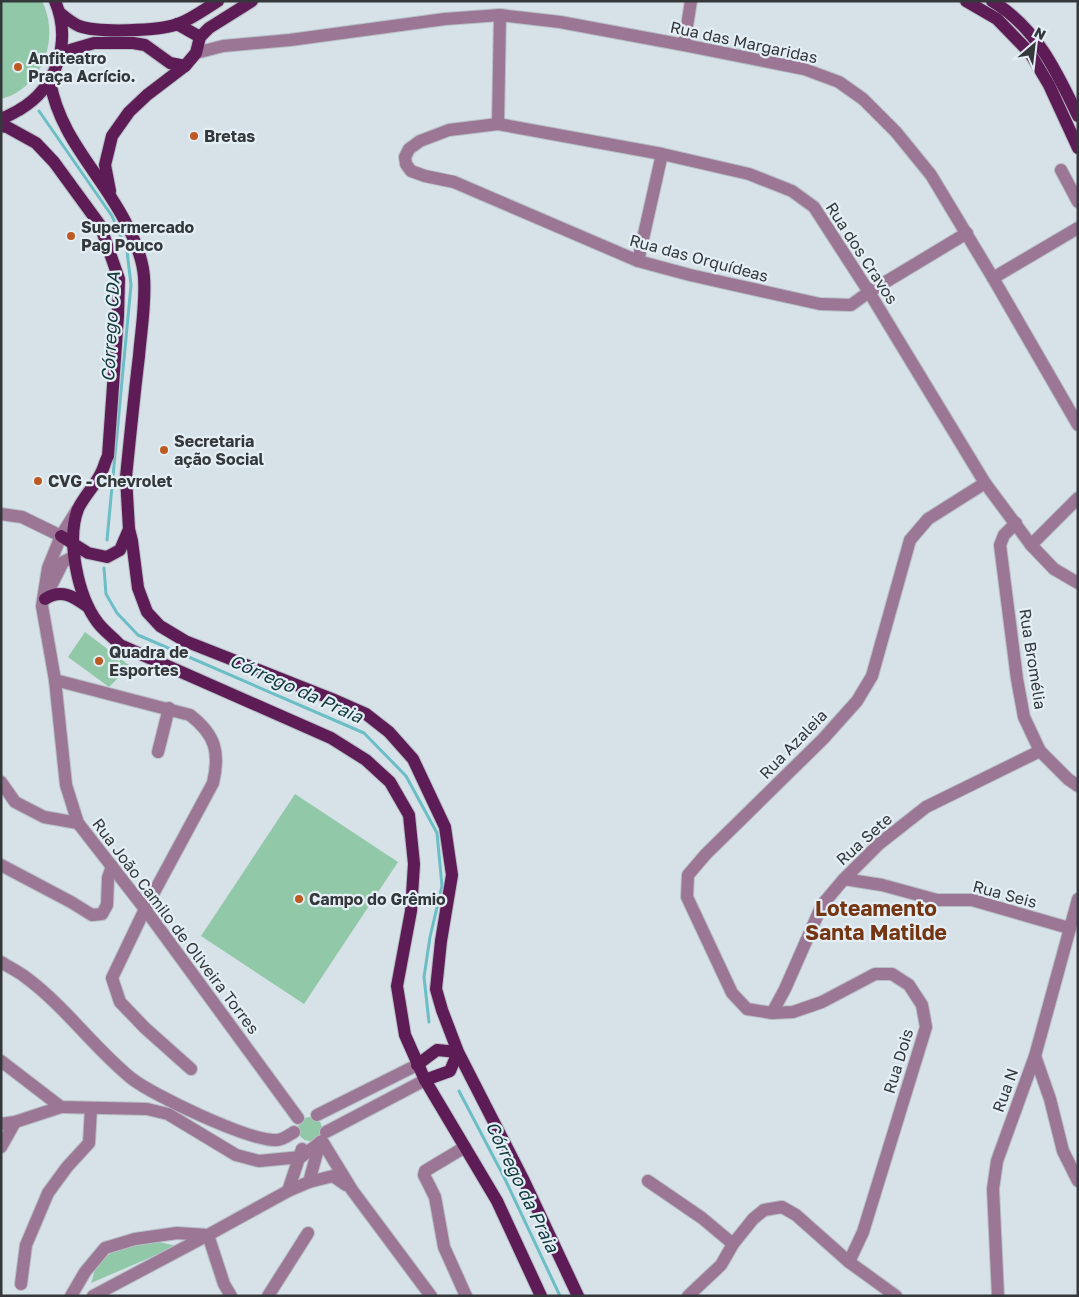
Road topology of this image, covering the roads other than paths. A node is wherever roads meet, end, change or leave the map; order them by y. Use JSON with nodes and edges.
{"nodes":[{"id":1,"x":218,"y":1,"type":"edge"},
{"id":2,"x":252,"y":1,"type":"edge"},
{"id":3,"x":691,"y":1,"type":"edge"},
{"id":4,"x":966,"y":1,"type":"edge"},
{"id":5,"x":992,"y":1,"type":"edge"},
{"id":6,"x":58,"y":7,"type":"edge"},
{"id":7,"x":500,"y":15,"type":"junction"},
{"id":8,"x":177,"y":24,"type":"junction"},
{"id":9,"x":198,"y":44,"type":"junction"},
{"id":10,"x":684,"y":45,"type":"junction"},
{"id":11,"x":60,"y":53,"type":"junction"},
{"id":12,"x":185,"y":66,"type":"junction"},
{"id":13,"x":50,"y":81,"type":"junction"},
{"id":14,"x":1078,"y":116,"type":"edge"},
{"id":15,"x":1,"y":118,"type":"edge"},
{"id":16,"x":498,"y":124,"type":"junction"},
{"id":17,"x":1,"y":126,"type":"edge"},
{"id":18,"x":1078,"y":148,"type":"edge"},
{"id":19,"x":409,"y":149,"type":"joint"},
{"id":20,"x":662,"y":154,"type":"junction"},
{"id":21,"x":1061,"y":170,"type":"dead end"},
{"id":22,"x":111,"y":196,"type":"junction"},
{"id":23,"x":1078,"y":202,"type":"edge"},
{"id":24,"x":1078,"y":228,"type":"edge"},
{"id":25,"x":967,"y":233,"type":"junction"},
{"id":26,"x":638,"y":261,"type":"junction"},
{"id":27,"x":993,"y":278,"type":"junction"},
{"id":28,"x":870,"y":292,"type":"junction"},
{"id":29,"x":1078,"y":425,"type":"edge"},
{"id":30,"x":985,"y":483,"type":"junction"},
{"id":31,"x":1078,"y":498,"type":"edge"},
{"id":32,"x":79,"y":508,"type":"junction"},
{"id":33,"x":1,"y":514,"type":"edge"},
{"id":34,"x":1016,"y":523,"type":"junction"},
{"id":35,"x":129,"y":529,"type":"junction"},
{"id":36,"x":61,"y":536,"type":"junction"},
{"id":37,"x":1031,"y":545,"type":"junction"},
{"id":38,"x":74,"y":550,"type":"junction"},
{"id":39,"x":1078,"y":583,"type":"edge"},
{"id":40,"x":44,"y":602,"type":"junction"},
{"id":41,"x":88,"y":607,"type":"junction"},
{"id":42,"x":55,"y":680,"type":"junction"},
{"id":43,"x":169,"y":708,"type":"junction"},
{"id":44,"x":1040,"y":751,"type":"junction"},
{"id":45,"x":158,"y":752,"type":"dead end"},
{"id":46,"x":1,"y":782,"type":"edge"},
{"id":47,"x":1078,"y":786,"type":"edge"},
{"id":48,"x":78,"y":823,"type":"junction"},
{"id":49,"x":1,"y":866,"type":"edge"},
{"id":50,"x":112,"y":866,"type":"junction"},
{"id":51,"x":844,"y":879,"type":"junction"},
{"id":52,"x":1078,"y":899,"type":"edge"},
{"id":53,"x":145,"y":910,"type":"junction"},
{"id":54,"x":1069,"y":928,"type":"junction"},
{"id":55,"x":1,"y":962,"type":"edge"},
{"id":56,"x":772,"y":1013,"type":"junction"},
{"id":57,"x":458,"y":1052,"type":"junction"},
{"id":58,"x":1035,"y":1056,"type":"junction"},
{"id":59,"x":1,"y":1061,"type":"edge"},
{"id":60,"x":417,"y":1065,"type":"junction"},
{"id":61,"x":191,"y":1069,"type":"dead end"},
{"id":62,"x":425,"y":1080,"type":"junction"},
{"id":63,"x":61,"y":1107,"type":"junction"},
{"id":64,"x":91,"y":1108,"type":"junction"},
{"id":65,"x":317,"y":1115,"type":"junction"},
{"id":66,"x":298,"y":1118,"type":"junction"},
{"id":67,"x":15,"y":1122,"type":"junction"},
{"id":68,"x":1,"y":1124,"type":"edge"},
{"id":69,"x":294,"y":1132,"type":"junction"},
{"id":70,"x":321,"y":1140,"type":"junction"},
{"id":71,"x":1,"y":1147,"type":"edge"},
{"id":72,"x":464,"y":1147,"type":"junction"},
{"id":73,"x":302,"y":1150,"type":"junction"},
{"id":74,"x":315,"y":1162,"type":"junction"},
{"id":75,"x":333,"y":1176,"type":"junction"},
{"id":76,"x":648,"y":1181,"type":"dead end"},
{"id":77,"x":1078,"y":1181,"type":"edge"},
{"id":78,"x":309,"y":1182,"type":"junction"},
{"id":79,"x":352,"y":1190,"type":"junction"},
{"id":80,"x":288,"y":1191,"type":"junction"},
{"id":81,"x":308,"y":1233,"type":"dead end"},
{"id":82,"x":208,"y":1236,"type":"junction"},
{"id":83,"x":733,"y":1244,"type":"junction"},
{"id":84,"x":849,"y":1262,"type":"junction"},
{"id":85,"x":85,"y":1272,"type":"junction"},
{"id":86,"x":21,"y":1284,"type":"dead end"},
{"id":87,"x":71,"y":1296,"type":"edge"},
{"id":88,"x":92,"y":1296,"type":"edge"},
{"id":89,"x":231,"y":1296,"type":"edge"},
{"id":90,"x":268,"y":1296,"type":"edge"},
{"id":91,"x":431,"y":1296,"type":"edge"},
{"id":92,"x":466,"y":1296,"type":"edge"},
{"id":93,"x":541,"y":1296,"type":"edge"},
{"id":94,"x":578,"y":1296,"type":"edge"},
{"id":95,"x":688,"y":1296,"type":"edge"},
{"id":96,"x":896,"y":1296,"type":"edge"},
{"id":97,"x":998,"y":1296,"type":"edge"}],
"edges":[{"from":1,"to":8,"type":"main road"},
{"from":2,"to":9,"type":"main road"},
{"from":3,"to":10,"type":"street"},
{"from":4,"to":18,"type":"main road"},
{"from":5,"to":14,"type":"main road"},
{"from":6,"to":8,"type":"main road"},
{"from":6,"to":11,"type":"main road"},
{"from":7,"to":9,"type":"street","name":"Rua das Margaridas"},
{"from":7,"to":10,"type":"street","name":"Rua das Margaridas"},
{"from":7,"to":16,"type":"street"},
{"from":8,"to":9,"type":"main road"},
{"from":9,"to":12,"type":"main road"},
{"from":10,"to":25,"type":"street","name":"Rua das Margaridas"},
{"from":11,"to":12,"type":"main road"},
{"from":11,"to":13,"type":"main road"},
{"from":12,"to":22,"type":"main road"},
{"from":13,"to":15,"type":"main road"},
{"from":13,"to":22,"type":"main road"},
{"from":16,"to":19,"type":"street","name":"Rua dos Cravos"},
{"from":16,"to":20,"type":"street","name":"Rua dos Cravos"},
{"from":17,"to":32,"type":"main road"},
{"from":19,"to":26,"type":"street","name":"Rua das Orquídeas"},
{"from":20,"to":26,"type":"street"},
{"from":20,"to":28,"type":"street","name":"Rua dos Cravos"},
{"from":21,"to":23,"type":"street"},
{"from":22,"to":35,"type":"main road"},
{"from":24,"to":27,"type":"street"},
{"from":25,"to":27,"type":"street","name":"Rua das Margaridas"},
{"from":25,"to":28,"type":"street","name":"Rua das Orquídeas"},
{"from":26,"to":28,"type":"street","name":"Rua das Orquídeas"},
{"from":27,"to":29,"type":"street","name":"Rua das Margaridas"},
{"from":28,"to":30,"type":"street","name":"Rua dos Cravos"},
{"from":30,"to":34,"type":"street","name":"Rua dos Cravos"},
{"from":30,"to":56,"type":"street","name":"Rua Azaleia"},
{"from":31,"to":37,"type":"street"},
{"from":32,"to":36,"type":"street","name":"Rua João Camilo de Oliveira Torres"},
{"from":32,"to":38,"type":"main road"},
{"from":33,"to":36,"type":"street"},
{"from":34,"to":37,"type":"street","name":"Rua dos Cravos"},
{"from":34,"to":44,"type":"street","name":"Rua Bromélia"},
{"from":35,"to":38,"type":"main road"},
{"from":35,"to":57,"type":"main road"},
{"from":36,"to":38,"type":"main road"},
{"from":36,"to":40,"type":"street","name":"Rua João Camilo de Oliveira Torres"},
{"from":37,"to":39,"type":"street","name":"Rua dos Cravos"},
{"from":38,"to":40,"type":"street"},
{"from":38,"to":41,"type":"main road"},
{"from":40,"to":41,"type":"main road"},
{"from":40,"to":42,"type":"street","name":"Rua João Camilo de Oliveira Torres"},
{"from":41,"to":60,"type":"main road"},
{"from":42,"to":43,"type":"street"},
{"from":42,"to":48,"type":"street","name":"Rua João Camilo de Oliveira Torres"},
{"from":43,"to":45,"type":"street"},
{"from":43,"to":53,"type":"street"},
{"from":44,"to":47,"type":"street","name":"Rua Bromélia"},
{"from":44,"to":51,"type":"street","name":"Rua Sete"},
{"from":46,"to":48,"type":"street"},
{"from":48,"to":50,"type":"street","name":"Rua João Camilo de Oliveira Torres"},
{"from":49,"to":50,"type":"street"},
{"from":50,"to":53,"type":"street","name":"Rua João Camilo de Oliveira Torres"},
{"from":51,"to":54,"type":"street","name":"Rua Seis"},
{"from":51,"to":56,"type":"street","name":"Rua Sete"},
{"from":52,"to":54,"type":"street","name":"Rua N"},
{"from":53,"to":61,"type":"street"},
{"from":53,"to":66,"type":"street","name":"Rua João Camilo de Oliveira Torres"},
{"from":54,"to":58,"type":"street","name":"Rua N"},
{"from":55,"to":69,"type":"street"},
{"from":56,"to":84,"type":"street","name":"Rua Dois"},
{"from":57,"to":60,"type":"main road"},
{"from":57,"to":62,"type":"main road"},
{"from":57,"to":94,"type":"main road"},
{"from":58,"to":77,"type":"street"},
{"from":58,"to":97,"type":"street","name":"Rua N"},
{"from":59,"to":63,"type":"street"},
{"from":60,"to":62,"type":"main road"},
{"from":60,"to":65,"type":"street"},
{"from":62,"to":70,"type":"street"},
{"from":62,"to":72,"type":"main road"},
{"from":63,"to":64,"type":"street"},
{"from":63,"to":67,"type":"street"},
{"from":64,"to":73,"type":"street"},
{"from":64,"to":86,"type":"street"},
{"from":65,"to":66,"type":"street"},
{"from":65,"to":70,"type":"street"},
{"from":66,"to":69,"type":"street"},
{"from":67,"to":68,"type":"street"},
{"from":67,"to":71,"type":"street"},
{"from":69,"to":73,"type":"street"},
{"from":70,"to":73,"type":"street"},
{"from":70,"to":74,"type":"street"},
{"from":70,"to":79,"type":"street"},
{"from":72,"to":92,"type":"street"},
{"from":72,"to":93,"type":"main road"},
{"from":73,"to":74,"type":"street"},
{"from":73,"to":80,"type":"street"},
{"from":74,"to":75,"type":"street"},
{"from":74,"to":78,"type":"street"},
{"from":75,"to":78,"type":"street"},
{"from":75,"to":79,"type":"street"},
{"from":76,"to":83,"type":"street"},
{"from":78,"to":80,"type":"street"},
{"from":79,"to":91,"type":"street"},
{"from":80,"to":82,"type":"street"},
{"from":81,"to":90,"type":"street"},
{"from":82,"to":85,"type":"street"},
{"from":82,"to":88,"type":"street"},
{"from":82,"to":89,"type":"street"},
{"from":83,"to":84,"type":"street"},
{"from":83,"to":95,"type":"street"},
{"from":84,"to":96,"type":"street"},
{"from":85,"to":87,"type":"street"},
{"from":85,"to":88,"type":"street"}]}
